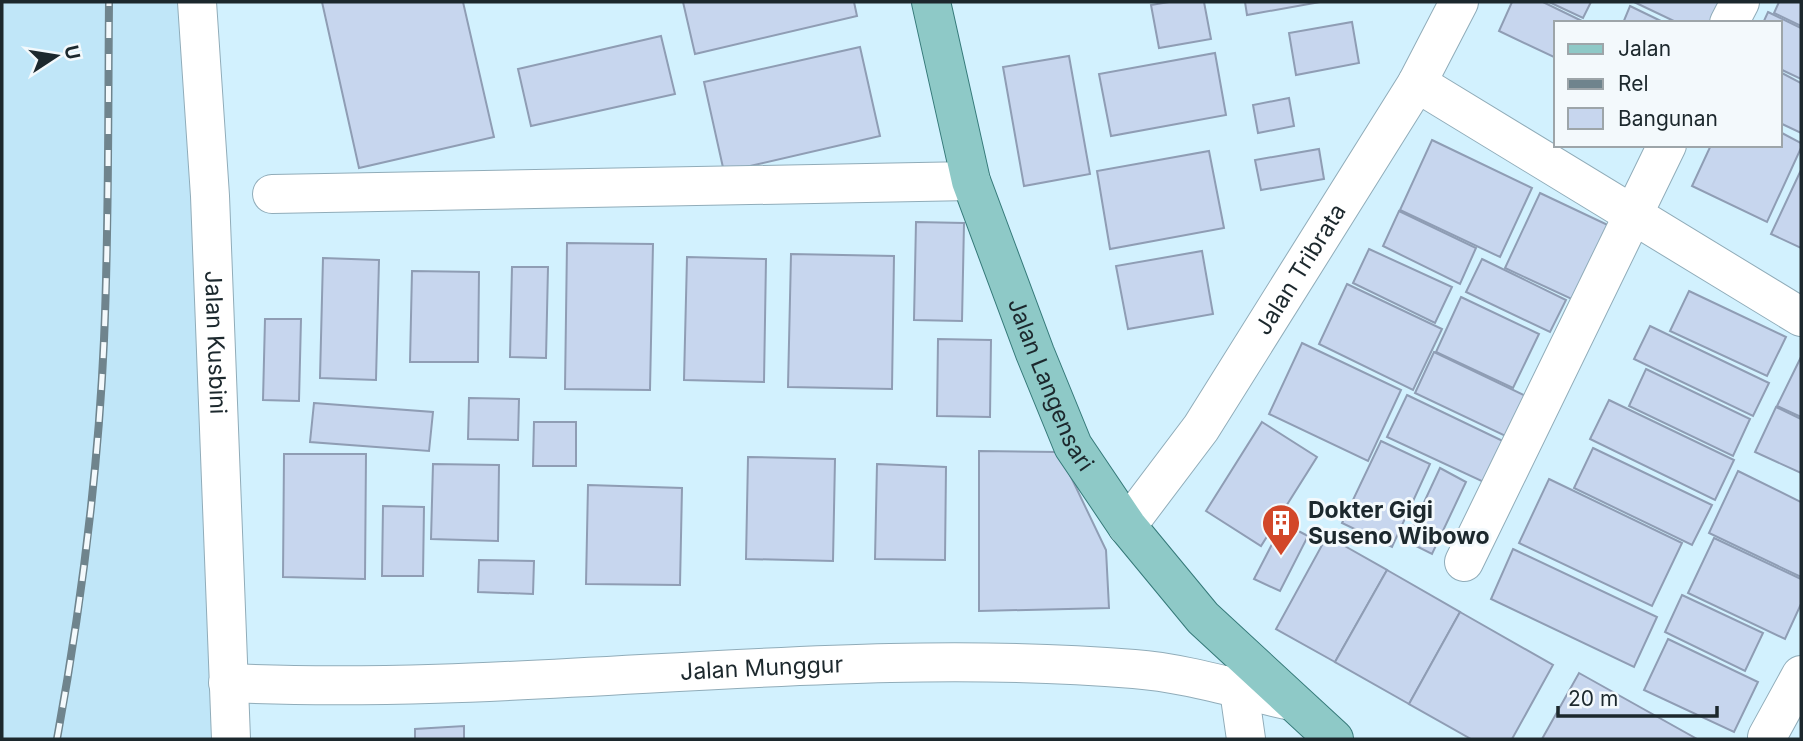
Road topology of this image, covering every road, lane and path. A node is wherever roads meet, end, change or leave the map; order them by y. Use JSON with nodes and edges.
{"nodes":[{"id":1,"x":197,"y":2,"type":"edge"},
{"id":2,"x":931,"y":2,"type":"edge"},
{"id":3,"x":1458,"y":2,"type":"edge"},
{"id":4,"x":1740,"y":2,"type":"edge"},
{"id":5,"x":1730,"y":21,"type":"edge"},
{"id":6,"x":1417,"y":83,"type":"junction"},
{"id":7,"x":1666,"y":147,"type":"edge"},
{"id":8,"x":971,"y":181,"type":"junction"},
{"id":9,"x":272,"y":194,"type":"dead end"},
{"id":10,"x":1632,"y":214,"type":"junction"},
{"id":11,"x":1801,"y":317,"type":"edge"},
{"id":12,"x":1127,"y":526,"type":"junction"},
{"id":13,"x":1464,"y":562,"type":"dead end"},
{"id":14,"x":1801,"y":675,"type":"edge"},
{"id":15,"x":229,"y":683,"type":"junction"},
{"id":16,"x":1239,"y":690,"type":"junction"},
{"id":17,"x":1291,"y":701,"type":"junction"},
{"id":18,"x":1767,"y":737,"type":"dead end"},
{"id":19,"x":231,"y":739,"type":"edge"},
{"id":20,"x":1246,"y":739,"type":"edge"},
{"id":21,"x":1334,"y":739,"type":"edge"}],
"edges":[{"from":1,"to":15,"type":"street","name":"Jalan Kusbini"},
{"from":2,"to":8,"type":"main road","name":"Jalan Langensari"},
{"from":3,"to":6,"type":"street","name":"Jalan Tribrata"},
{"from":4,"to":5,"type":"street"},
{"from":6,"to":10,"type":"street"},
{"from":6,"to":12,"type":"street","name":"Jalan Tribrata"},
{"from":7,"to":10,"type":"street"},
{"from":8,"to":9,"type":"street"},
{"from":8,"to":12,"type":"main road","name":"Jalan Langensari"},
{"from":10,"to":11,"type":"street"},
{"from":10,"to":13,"type":"street"},
{"from":12,"to":17,"type":"main road","name":"Jalan Langensari"},
{"from":14,"to":18,"type":"street"},
{"from":15,"to":16,"type":"street","name":"Jalan Munggur"},
{"from":15,"to":19,"type":"street"},
{"from":16,"to":17,"type":"street","name":"Jalan Munggur"},
{"from":16,"to":20,"type":"street"},
{"from":17,"to":21,"type":"main road","name":"Jalan Munggur"}]}
